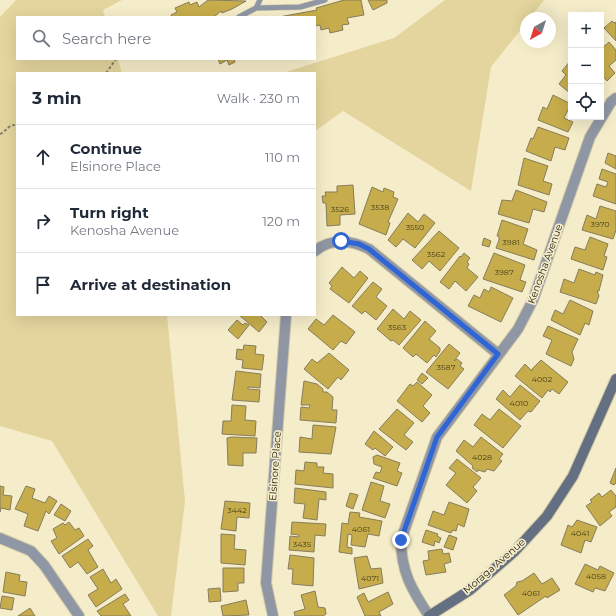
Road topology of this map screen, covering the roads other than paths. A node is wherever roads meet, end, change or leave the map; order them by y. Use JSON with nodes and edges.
{"nodes":[{"id":1,"x":260,"y":0,"type":"edge"},
{"id":2,"x":326,"y":0,"type":"edge"},
{"id":3,"x":256,"y":8,"type":"junction"},
{"id":4,"x":241,"y":16,"type":"edge"},
{"id":5,"x":616,"y":98,"type":"edge"},
{"id":6,"x":316,"y":251,"type":"edge"},
{"id":7,"x":286,"y":316,"type":"edge"},
{"id":8,"x":498,"y":354,"type":"junction"},
{"id":9,"x":616,"y":379,"type":"edge"},
{"id":10,"x":0,"y":538,"type":"edge"},
{"id":11,"x":78,"y":616,"type":"edge"},
{"id":12,"x":273,"y":616,"type":"edge"},
{"id":13,"x":429,"y":616,"type":"edge"}],
"edges":[{"from":1,"to":3,"type":"lane"},
{"from":2,"to":3,"type":"lane"},
{"from":3,"to":4,"type":"lane"},
{"from":5,"to":8,"type":"street","name":"Kenosha Avenue"},
{"from":6,"to":8,"type":"street"},
{"from":7,"to":12,"type":"street","name":"Elsinore Place"},
{"from":8,"to":13,"type":"street","name":"Kenosha Avenue"},
{"from":9,"to":13,"type":"main road","name":"Moraga Avenue"},
{"from":10,"to":11,"type":"street"}]}
